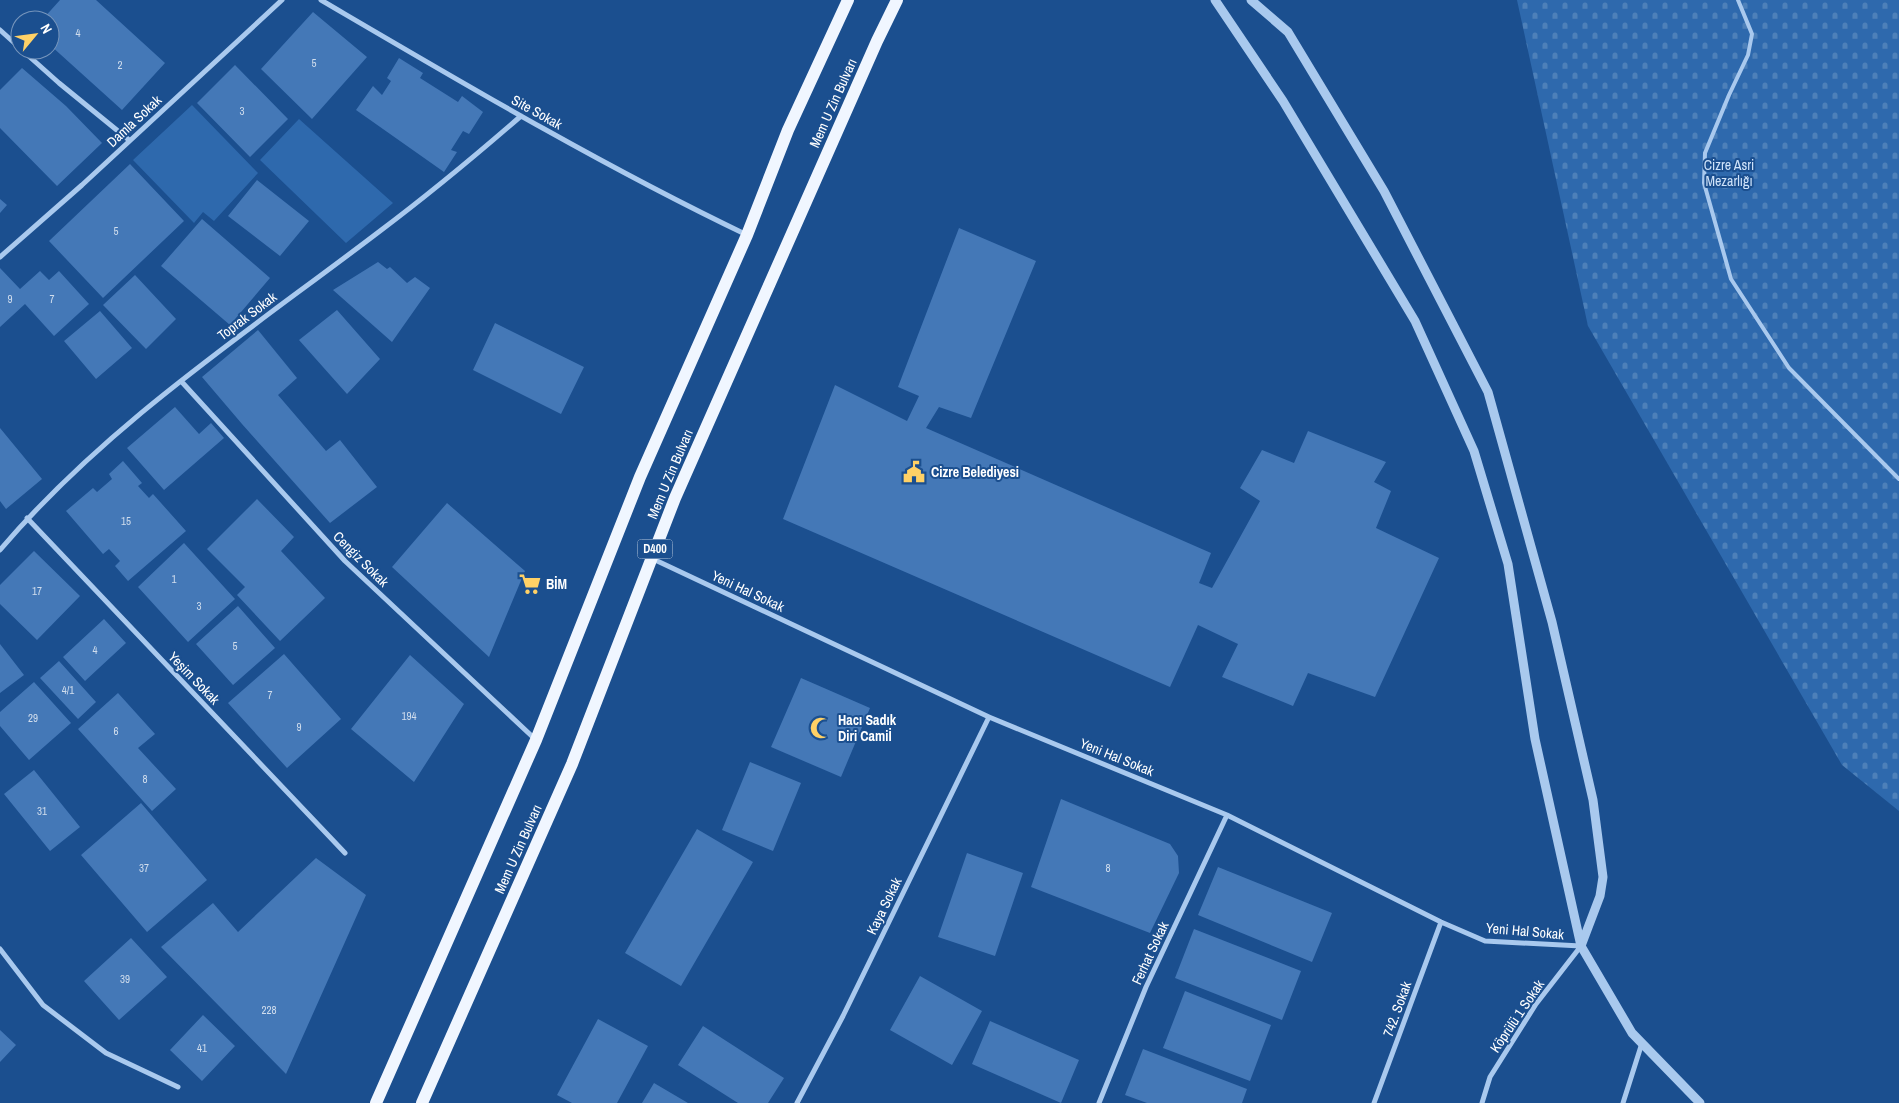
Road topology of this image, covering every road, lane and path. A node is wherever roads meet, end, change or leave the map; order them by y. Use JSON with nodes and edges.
{"nodes":[{"id":1,"x":282,"y":0,"type":"edge"},
{"id":2,"x":321,"y":0,"type":"edge"},
{"id":3,"x":848,"y":0,"type":"edge"},
{"id":4,"x":897,"y":0,"type":"edge"},
{"id":5,"x":1215,"y":0,"type":"edge"},
{"id":6,"x":1251,"y":0,"type":"edge"},
{"id":7,"x":1738,"y":0,"type":"edge"},
{"id":8,"x":0,"y":30,"type":"edge"},
{"id":9,"x":10,"y":39,"type":"edge"},
{"id":10,"x":33,"y":60,"type":"edge"},
{"id":11,"x":521,"y":116,"type":"junction"},
{"id":12,"x":129,"y":140,"type":"junction"},
{"id":13,"x":747,"y":235,"type":"junction"},
{"id":14,"x":0,"y":257,"type":"edge"},
{"id":15,"x":181,"y":381,"type":"junction"},
{"id":16,"x":1899,"y":479,"type":"edge"},
{"id":17,"x":27,"y":518,"type":"junction"},
{"id":18,"x":0,"y":550,"type":"edge"},
{"id":19,"x":651,"y":558,"type":"junction"},
{"id":20,"x":989,"y":717,"type":"junction"},
{"id":21,"x":536,"y":740,"type":"junction"},
{"id":22,"x":1227,"y":815,"type":"junction"},
{"id":23,"x":345,"y":852,"type":"dead end"},
{"id":24,"x":1441,"y":922,"type":"junction"},
{"id":25,"x":1581,"y":946,"type":"junction"},
{"id":26,"x":0,"y":949,"type":"edge"},
{"id":27,"x":1642,"y":1043,"type":"junction"},
{"id":28,"x":178,"y":1087,"type":"dead end"},
{"id":29,"x":376,"y":1103,"type":"edge"},
{"id":30,"x":422,"y":1103,"type":"edge"},
{"id":31,"x":797,"y":1103,"type":"edge"},
{"id":32,"x":1099,"y":1103,"type":"edge"},
{"id":33,"x":1374,"y":1103,"type":"edge"},
{"id":34,"x":1482,"y":1103,"type":"edge"},
{"id":35,"x":1623,"y":1103,"type":"edge"},
{"id":36,"x":1700,"y":1103,"type":"edge"}],
"edges":[{"from":1,"to":12,"type":"street","name":"Damla Sokak"},
{"from":2,"to":11,"type":"street","name":"Site Sokak"},
{"from":3,"to":13,"type":"main road","name":"Mem U Zin Bulvarı","number":"D400"},
{"from":4,"to":19,"type":"main road","name":"Mem U Zin Bulvarı","number":"D400"},
{"from":5,"to":25,"type":"street"},
{"from":6,"to":25,"type":"street"},
{"from":7,"to":16,"type":"lane"},
{"from":8,"to":9,"type":"street"},
{"from":10,"to":12,"type":"street"},
{"from":11,"to":13,"type":"street","name":"Site Sokak"},
{"from":11,"to":15,"type":"street","name":"Toprak Sokak"},
{"from":12,"to":14,"type":"street","name":"Damla Sokak"},
{"from":13,"to":21,"type":"main road","name":"Mem U Zin Bulvarı","number":"D400"},
{"from":15,"to":17,"type":"street","name":"Toprak Sokak"},
{"from":15,"to":21,"type":"street","name":"Cengiz Sokak"},
{"from":17,"to":18,"type":"street","name":"Toprak Sokak"},
{"from":17,"to":23,"type":"street","name":"Yeşim Sokak"},
{"from":19,"to":20,"type":"street","name":"Yeni Hal Sokak"},
{"from":19,"to":30,"type":"main road","name":"Mem U Zin Bulvarı","number":"D400"},
{"from":20,"to":22,"type":"street","name":"Yeni Hal Sokak"},
{"from":20,"to":31,"type":"street","name":"Kaya Sokak"},
{"from":21,"to":29,"type":"main road","name":"Mem U Zin Bulvarı","number":"D400"},
{"from":22,"to":24,"type":"street","name":"Yeni Hal Sokak"},
{"from":22,"to":32,"type":"street","name":"Ferhat Sokak"},
{"from":24,"to":25,"type":"street","name":"Yeni Hal Sokak"},
{"from":24,"to":33,"type":"street","name":"742. Sokak"},
{"from":25,"to":27,"type":"street"},
{"from":25,"to":34,"type":"street","name":"Köprülü 1 Sokak"},
{"from":26,"to":28,"type":"street"},
{"from":27,"to":35,"type":"street"},
{"from":27,"to":36,"type":"street"}]}
